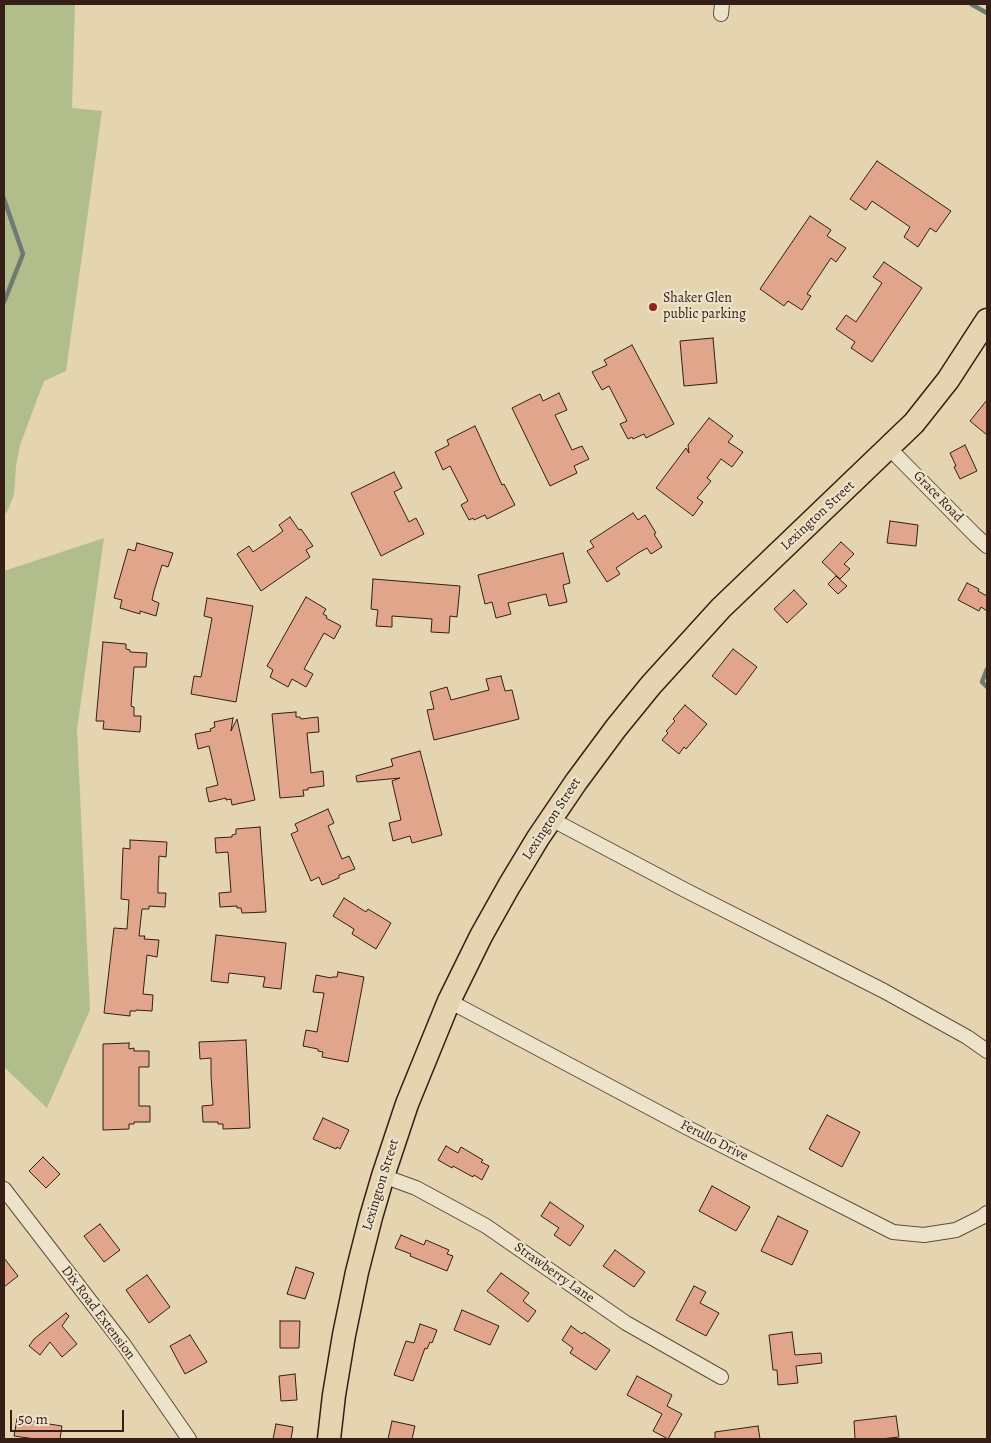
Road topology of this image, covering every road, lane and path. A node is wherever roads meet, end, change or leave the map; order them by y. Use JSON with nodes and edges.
{"nodes":[{"id":1,"x":987,"y":320,"type":"edge"},
{"id":2,"x":889,"y":448,"type":"junction"},
{"id":3,"x":987,"y":546,"type":"edge"},
{"id":4,"x":551,"y":819,"type":"junction"},
{"id":5,"x":449,"y":1001,"type":"junction"},
{"id":6,"x":987,"y":1051,"type":"edge"},
{"id":7,"x":383,"y":1176,"type":"junction"},
{"id":8,"x":4,"y":1189,"type":"edge"},
{"id":9,"x":987,"y":1213,"type":"edge"},
{"id":10,"x":721,"y":1377,"type":"dead end"},
{"id":11,"x":189,"y":1439,"type":"edge"},
{"id":12,"x":329,"y":1439,"type":"edge"}],
"edges":[{"from":1,"to":2,"type":"main road","name":"Lexington Street"},
{"from":2,"to":3,"type":"street","name":"Grace Road"},
{"from":2,"to":4,"type":"main road","name":"Lexington Street"},
{"from":4,"to":5,"type":"main road","name":"Lexington Street"},
{"from":4,"to":6,"type":"street"},
{"from":5,"to":7,"type":"main road","name":"Lexington Street"},
{"from":5,"to":9,"type":"street","name":"Ferullo Drive"},
{"from":7,"to":10,"type":"street","name":"Strawberry Lane"},
{"from":7,"to":12,"type":"main road","name":"Lexington Street"},
{"from":8,"to":11,"type":"street","name":"Dix Road Extension"}]}
